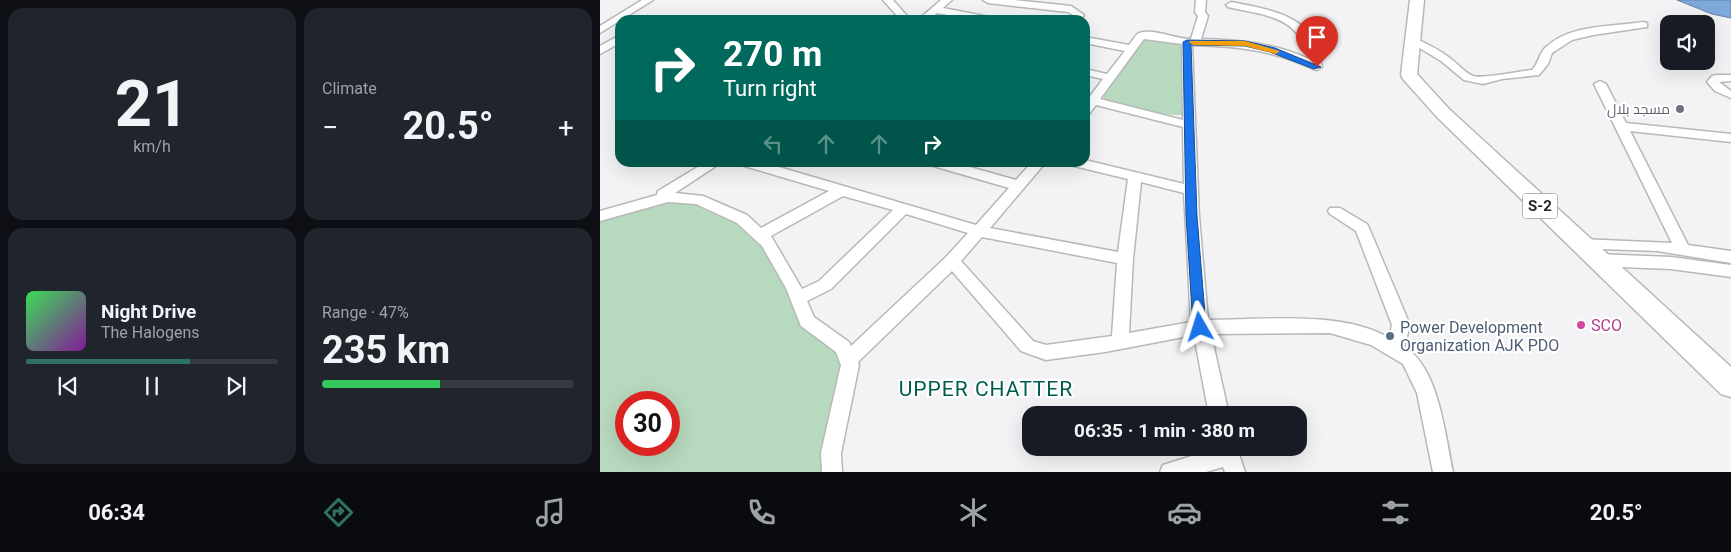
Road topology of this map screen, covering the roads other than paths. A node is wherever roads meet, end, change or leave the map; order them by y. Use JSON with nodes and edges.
{"nodes":[{"id":1,"x":648,"y":0,"type":"edge"},
{"id":2,"x":888,"y":0,"type":"edge"},
{"id":3,"x":947,"y":0,"type":"edge"},
{"id":4,"x":988,"y":0,"type":"edge"},
{"id":5,"x":1201,"y":0,"type":"edge"},
{"id":6,"x":1417,"y":0,"type":"edge"},
{"id":7,"x":1074,"y":4,"type":"edge"},
{"id":8,"x":1231,"y":4,"type":"dead end"},
{"id":9,"x":936,"y":10,"type":"junction"},
{"id":10,"x":624,"y":15,"type":"edge"},
{"id":11,"x":901,"y":15,"type":"edge"},
{"id":12,"x":930,"y":15,"type":"edge"},
{"id":13,"x":962,"y":15,"type":"edge"},
{"id":14,"x":615,"y":20,"type":"edge"},
{"id":15,"x":1643,"y":25,"type":"dead end"},
{"id":16,"x":604,"y":27,"type":"edge"},
{"id":17,"x":1090,"y":41,"type":"edge"},
{"id":18,"x":1413,"y":41,"type":"junction"},
{"id":19,"x":1191,"y":42,"type":"junction"},
{"id":20,"x":615,"y":45,"type":"edge"},
{"id":21,"x":1132,"y":49,"type":"junction"},
{"id":22,"x":600,"y":51,"type":"edge"},
{"id":23,"x":1090,"y":73,"type":"edge"},
{"id":24,"x":1111,"y":78,"type":"junction"},
{"id":25,"x":1731,"y":78,"type":"edge"},
{"id":26,"x":1600,"y":84,"type":"dead end"},
{"id":27,"x":1731,"y":95,"type":"edge"},
{"id":28,"x":1094,"y":101,"type":"junction"},
{"id":29,"x":1090,"y":105,"type":"edge"},
{"id":30,"x":1189,"y":126,"type":"junction"},
{"id":31,"x":1621,"y":126,"type":"junction"},
{"id":32,"x":1731,"y":138,"type":"edge"},
{"id":33,"x":1090,"y":166,"type":"edge"},
{"id":34,"x":708,"y":167,"type":"edge"},
{"id":35,"x":762,"y":167,"type":"edge"},
{"id":36,"x":953,"y":167,"type":"edge"},
{"id":37,"x":1036,"y":167,"type":"edge"},
{"id":38,"x":1135,"y":177,"type":"junction"},
{"id":39,"x":1020,"y":186,"type":"junction"},
{"id":40,"x":1191,"y":190,"type":"junction"},
{"id":41,"x":841,"y":192,"type":"junction"},
{"id":42,"x":663,"y":194,"type":"junction"},
{"id":43,"x":685,"y":198,"type":"junction"},
{"id":44,"x":600,"y":206,"type":"edge"},
{"id":45,"x":902,"y":209,"type":"junction"},
{"id":46,"x":1335,"y":211,"type":"dead end"},
{"id":47,"x":600,"y":216,"type":"edge"},
{"id":48,"x":979,"y":231,"type":"junction"},
{"id":49,"x":760,"y":235,"type":"junction"},
{"id":50,"x":1580,"y":244,"type":"junction"},
{"id":51,"x":1682,"y":250,"type":"junction"},
{"id":52,"x":1731,"y":257,"type":"edge"},
{"id":53,"x":1125,"y":259,"type":"junction"},
{"id":54,"x":1597,"y":260,"type":"junction"},
{"id":55,"x":952,"y":261,"type":"junction"},
{"id":56,"x":1731,"y":272,"type":"edge"},
{"id":57,"x":798,"y":298,"type":"junction"},
{"id":58,"x":1200,"y":327,"type":"junction"},
{"id":59,"x":1120,"y":342,"type":"junction"},
{"id":60,"x":1394,"y":350,"type":"junction"},
{"id":61,"x":848,"y":360,"type":"junction"},
{"id":62,"x":1731,"y":385,"type":"edge"},
{"id":63,"x":1217,"y":406,"type":"edge"},
{"id":64,"x":1230,"y":458,"type":"edge"},
{"id":65,"x":832,"y":472,"type":"edge"},
{"id":66,"x":1170,"y":472,"type":"edge"},
{"id":67,"x":1443,"y":472,"type":"edge"}],
"edges":[{"from":1,"to":10,"type":"street"},
{"from":2,"to":11,"type":"street"},
{"from":3,"to":9,"type":"street"},
{"from":4,"to":7,"type":"street"},
{"from":5,"to":19,"type":"street"},
{"from":6,"to":18,"type":"highway","number":"S-2"},
{"from":8,"to":19,"type":"street"},
{"from":9,"to":12,"type":"street"},
{"from":9,"to":13,"type":"street"},
{"from":14,"to":16,"type":"street"},
{"from":15,"to":18,"type":"street"},
{"from":17,"to":21,"type":"street"},
{"from":18,"to":50,"type":"highway","number":"S-2"},
{"from":19,"to":21,"type":"street"},
{"from":19,"to":30,"type":"street"},
{"from":20,"to":22,"type":"street"},
{"from":21,"to":24,"type":"street"},
{"from":23,"to":24,"type":"street"},
{"from":24,"to":28,"type":"street"},
{"from":25,"to":27,"type":"street"},
{"from":26,"to":31,"type":"street"},
{"from":28,"to":29,"type":"street"},
{"from":28,"to":30,"type":"street"},
{"from":30,"to":40,"type":"street"},
{"from":31,"to":32,"type":"street"},
{"from":31,"to":51,"type":"street"},
{"from":33,"to":38,"type":"street"},
{"from":34,"to":42,"type":"street"},
{"from":35,"to":41,"type":"street"},
{"from":36,"to":39,"type":"street"},
{"from":37,"to":39,"type":"street"},
{"from":38,"to":40,"type":"street"},
{"from":38,"to":53,"type":"street"},
{"from":39,"to":48,"type":"street"},
{"from":40,"to":58,"type":"street"},
{"from":41,"to":45,"type":"street"},
{"from":41,"to":49,"type":"street"},
{"from":42,"to":43,"type":"street"},
{"from":42,"to":44,"type":"street"},
{"from":43,"to":47,"type":"street"},
{"from":43,"to":49,"type":"street"},
{"from":45,"to":48,"type":"street"},
{"from":45,"to":57,"type":"street"},
{"from":46,"to":60,"type":"street"},
{"from":48,"to":53,"type":"street"},
{"from":48,"to":55,"type":"street"},
{"from":49,"to":57,"type":"street"},
{"from":50,"to":51,"type":"street"},
{"from":50,"to":54,"type":"highway","number":"S-2"},
{"from":51,"to":52,"type":"street"},
{"from":53,"to":59,"type":"street"},
{"from":54,"to":56,"type":"street"},
{"from":54,"to":62,"type":"highway","number":"S-2"},
{"from":55,"to":59,"type":"street"},
{"from":55,"to":61,"type":"street"},
{"from":57,"to":61,"type":"street"},
{"from":58,"to":59,"type":"street"},
{"from":58,"to":60,"type":"street"},
{"from":58,"to":63,"type":"street"},
{"from":60,"to":67,"type":"street"},
{"from":61,"to":65,"type":"street"},
{"from":64,"to":66,"type":"street"}]}
